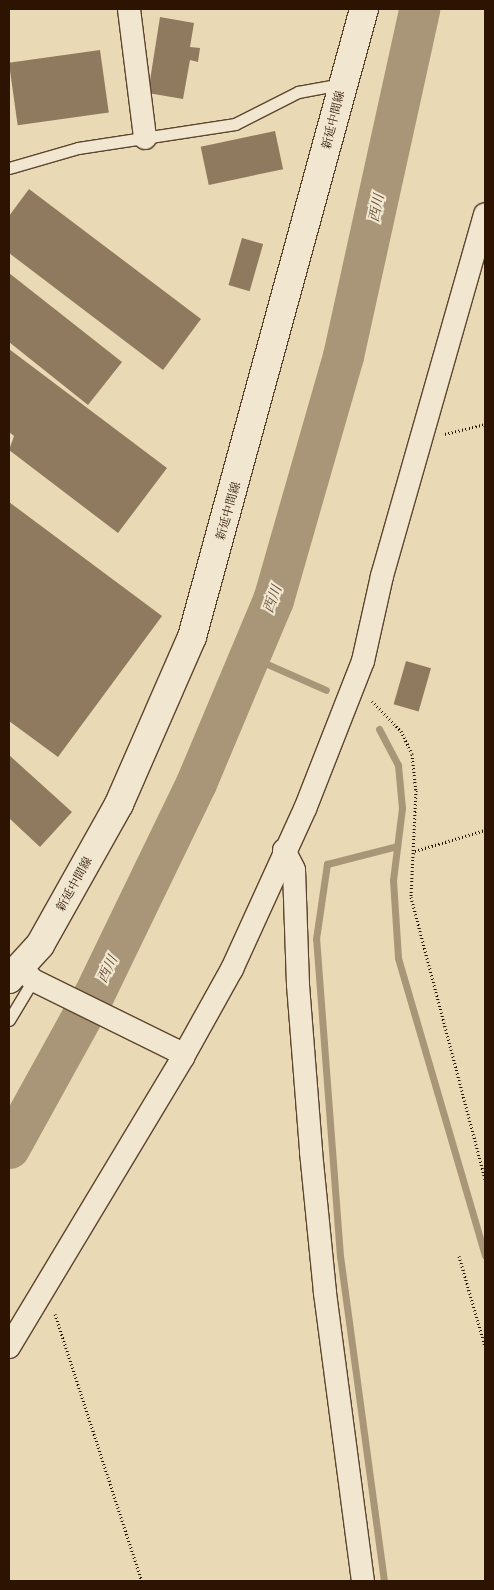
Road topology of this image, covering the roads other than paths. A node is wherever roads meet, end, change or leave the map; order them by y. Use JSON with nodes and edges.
{"nodes":[{"id":1,"x":129,"y":9,"type":"edge"},
{"id":2,"x":364,"y":9,"type":"edge"},
{"id":3,"x":342,"y":84,"type":"junction"},
{"id":4,"x":145,"y":138,"type":"junction"},
{"id":5,"x":9,"y":168,"type":"edge"},
{"id":6,"x":485,"y":214,"type":"edge"},
{"id":7,"x":284,"y":850,"type":"junction"},
{"id":8,"x":26,"y":978,"type":"edge"},
{"id":9,"x":9,"y":1020,"type":"edge"},
{"id":10,"x":179,"y":1053,"type":"junction"},
{"id":11,"x":9,"y":1347,"type":"edge"},
{"id":12,"x":363,"y":1581,"type":"edge"}],
"edges":[{"from":1,"to":4,"type":"street"},
{"from":2,"to":3,"type":"main road","name":"新延中間線"},
{"from":3,"to":4,"type":"lane"},
{"from":3,"to":8,"type":"main road","name":"新延中間線"},
{"from":4,"to":5,"type":"lane"},
{"from":6,"to":7,"type":"street"},
{"from":7,"to":10,"type":"street"},
{"from":7,"to":12,"type":"street"},
{"from":8,"to":9,"type":"lane"},
{"from":8,"to":10,"type":"street"},
{"from":10,"to":11,"type":"street"}]}
